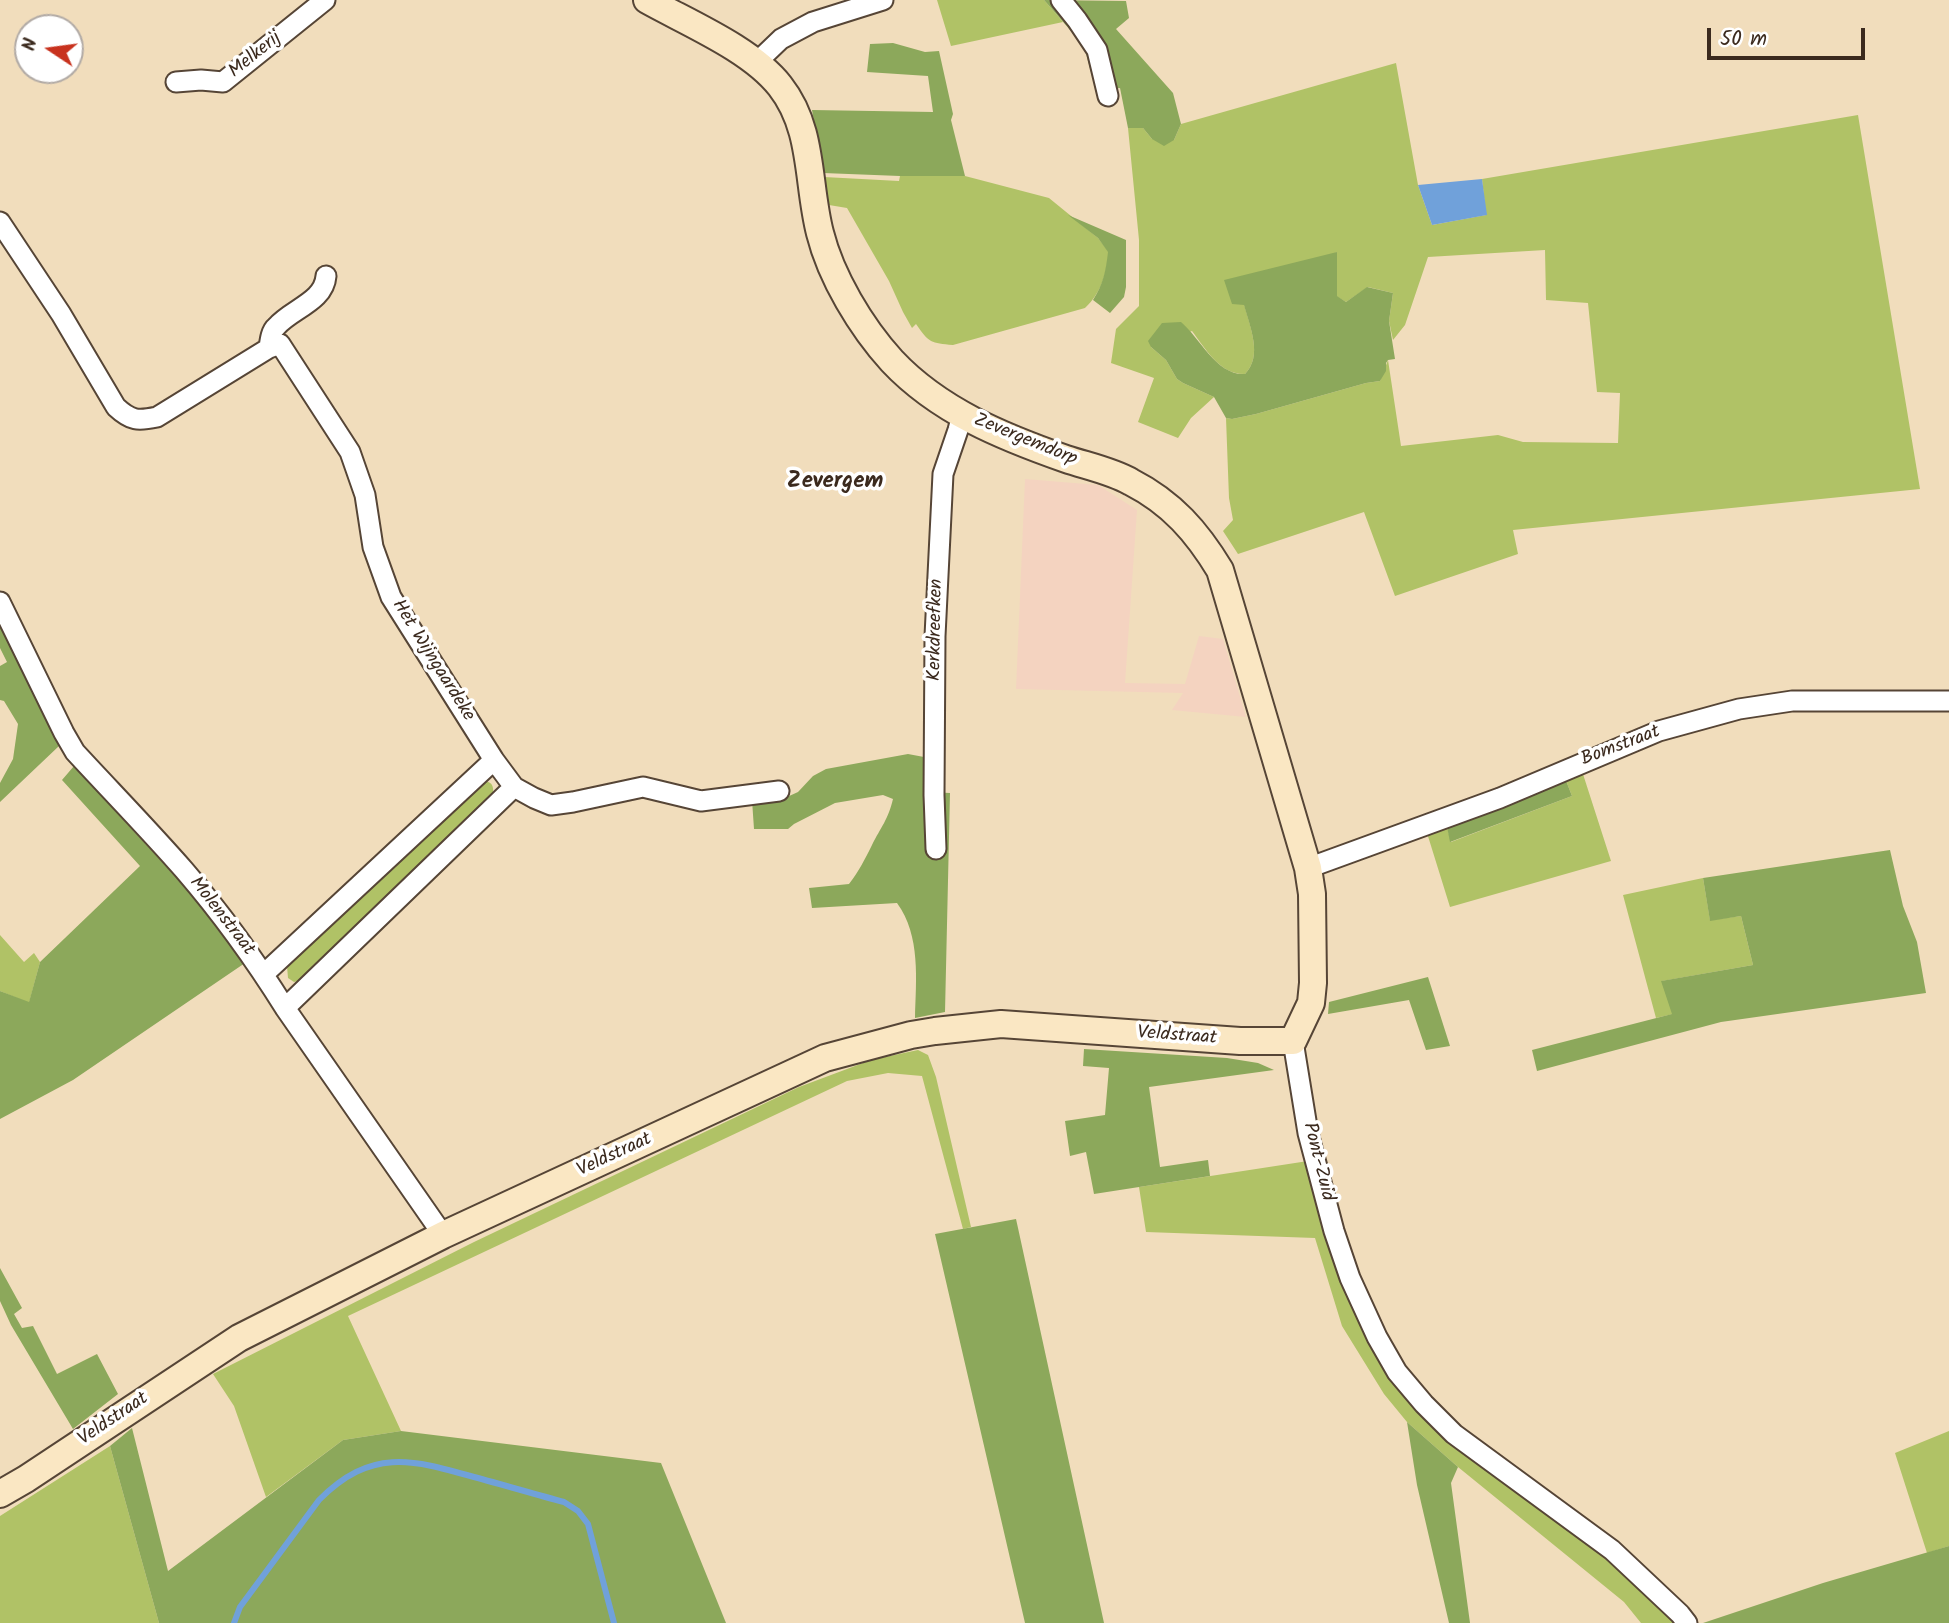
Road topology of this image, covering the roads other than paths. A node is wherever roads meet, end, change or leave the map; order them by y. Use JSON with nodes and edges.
{"nodes":[{"id":1,"x":325,"y":0,"type":"edge"},
{"id":2,"x":647,"y":0,"type":"edge"},
{"id":3,"x":883,"y":0,"type":"edge"},
{"id":4,"x":1061,"y":0,"type":"edge"},
{"id":5,"x":757,"y":62,"type":"junction"},
{"id":6,"x":176,"y":82,"type":"dead end"},
{"id":7,"x":1108,"y":96,"type":"dead end"},
{"id":8,"x":0,"y":222,"type":"edge"},
{"id":9,"x":326,"y":276,"type":"dead end"},
{"id":10,"x":269,"y":348,"type":"junction"},
{"id":11,"x":962,"y":415,"type":"junction"},
{"id":12,"x":0,"y":602,"type":"edge"},
{"id":13,"x":1949,"y":701,"type":"edge"},
{"id":14,"x":494,"y":760,"type":"junction"},
{"id":15,"x":514,"y":787,"type":"junction"},
{"id":16,"x":779,"y":791,"type":"dead end"},
{"id":17,"x":936,"y":849,"type":"dead end"},
{"id":18,"x":1308,"y":868,"type":"junction"},
{"id":19,"x":264,"y":974,"type":"junction"},
{"id":20,"x":285,"y":1008,"type":"junction"},
{"id":21,"x":1293,"y":1041,"type":"junction"},
{"id":22,"x":443,"y":1236,"type":"junction"},
{"id":23,"x":0,"y":1494,"type":"edge"},
{"id":24,"x":1687,"y":1623,"type":"edge"}],
"edges":[{"from":1,"to":6,"type":"street","name":"Melkerij"},
{"from":2,"to":5,"type":"street","name":"Zevergemdorp"},
{"from":3,"to":5,"type":"street"},
{"from":4,"to":7,"type":"street"},
{"from":5,"to":11,"type":"street","name":"Zevergemdorp"},
{"from":8,"to":10,"type":"street"},
{"from":9,"to":10,"type":"street"},
{"from":10,"to":14,"type":"street","name":"Het Wijngaardeke"},
{"from":11,"to":17,"type":"street","name":"Kerkdreefken"},
{"from":11,"to":18,"type":"street","name":"Zevergemdorp"},
{"from":12,"to":19,"type":"street","name":"Molenstraat"},
{"from":13,"to":18,"type":"street","name":"Bomstraat"},
{"from":14,"to":15,"type":"street","name":"Het Wijngaardeke"},
{"from":14,"to":19,"type":"street"},
{"from":15,"to":16,"type":"street","name":"Het Wijngaardeke"},
{"from":15,"to":20,"type":"street"},
{"from":18,"to":21,"type":"street"},
{"from":19,"to":20,"type":"street","name":"Molenstraat"},
{"from":20,"to":22,"type":"street","name":"Molenstraat"},
{"from":21,"to":22,"type":"street","name":"Veldstraat"},
{"from":21,"to":24,"type":"street","name":"Pont-Zuid"},
{"from":22,"to":23,"type":"street","name":"Veldstraat"}]}
